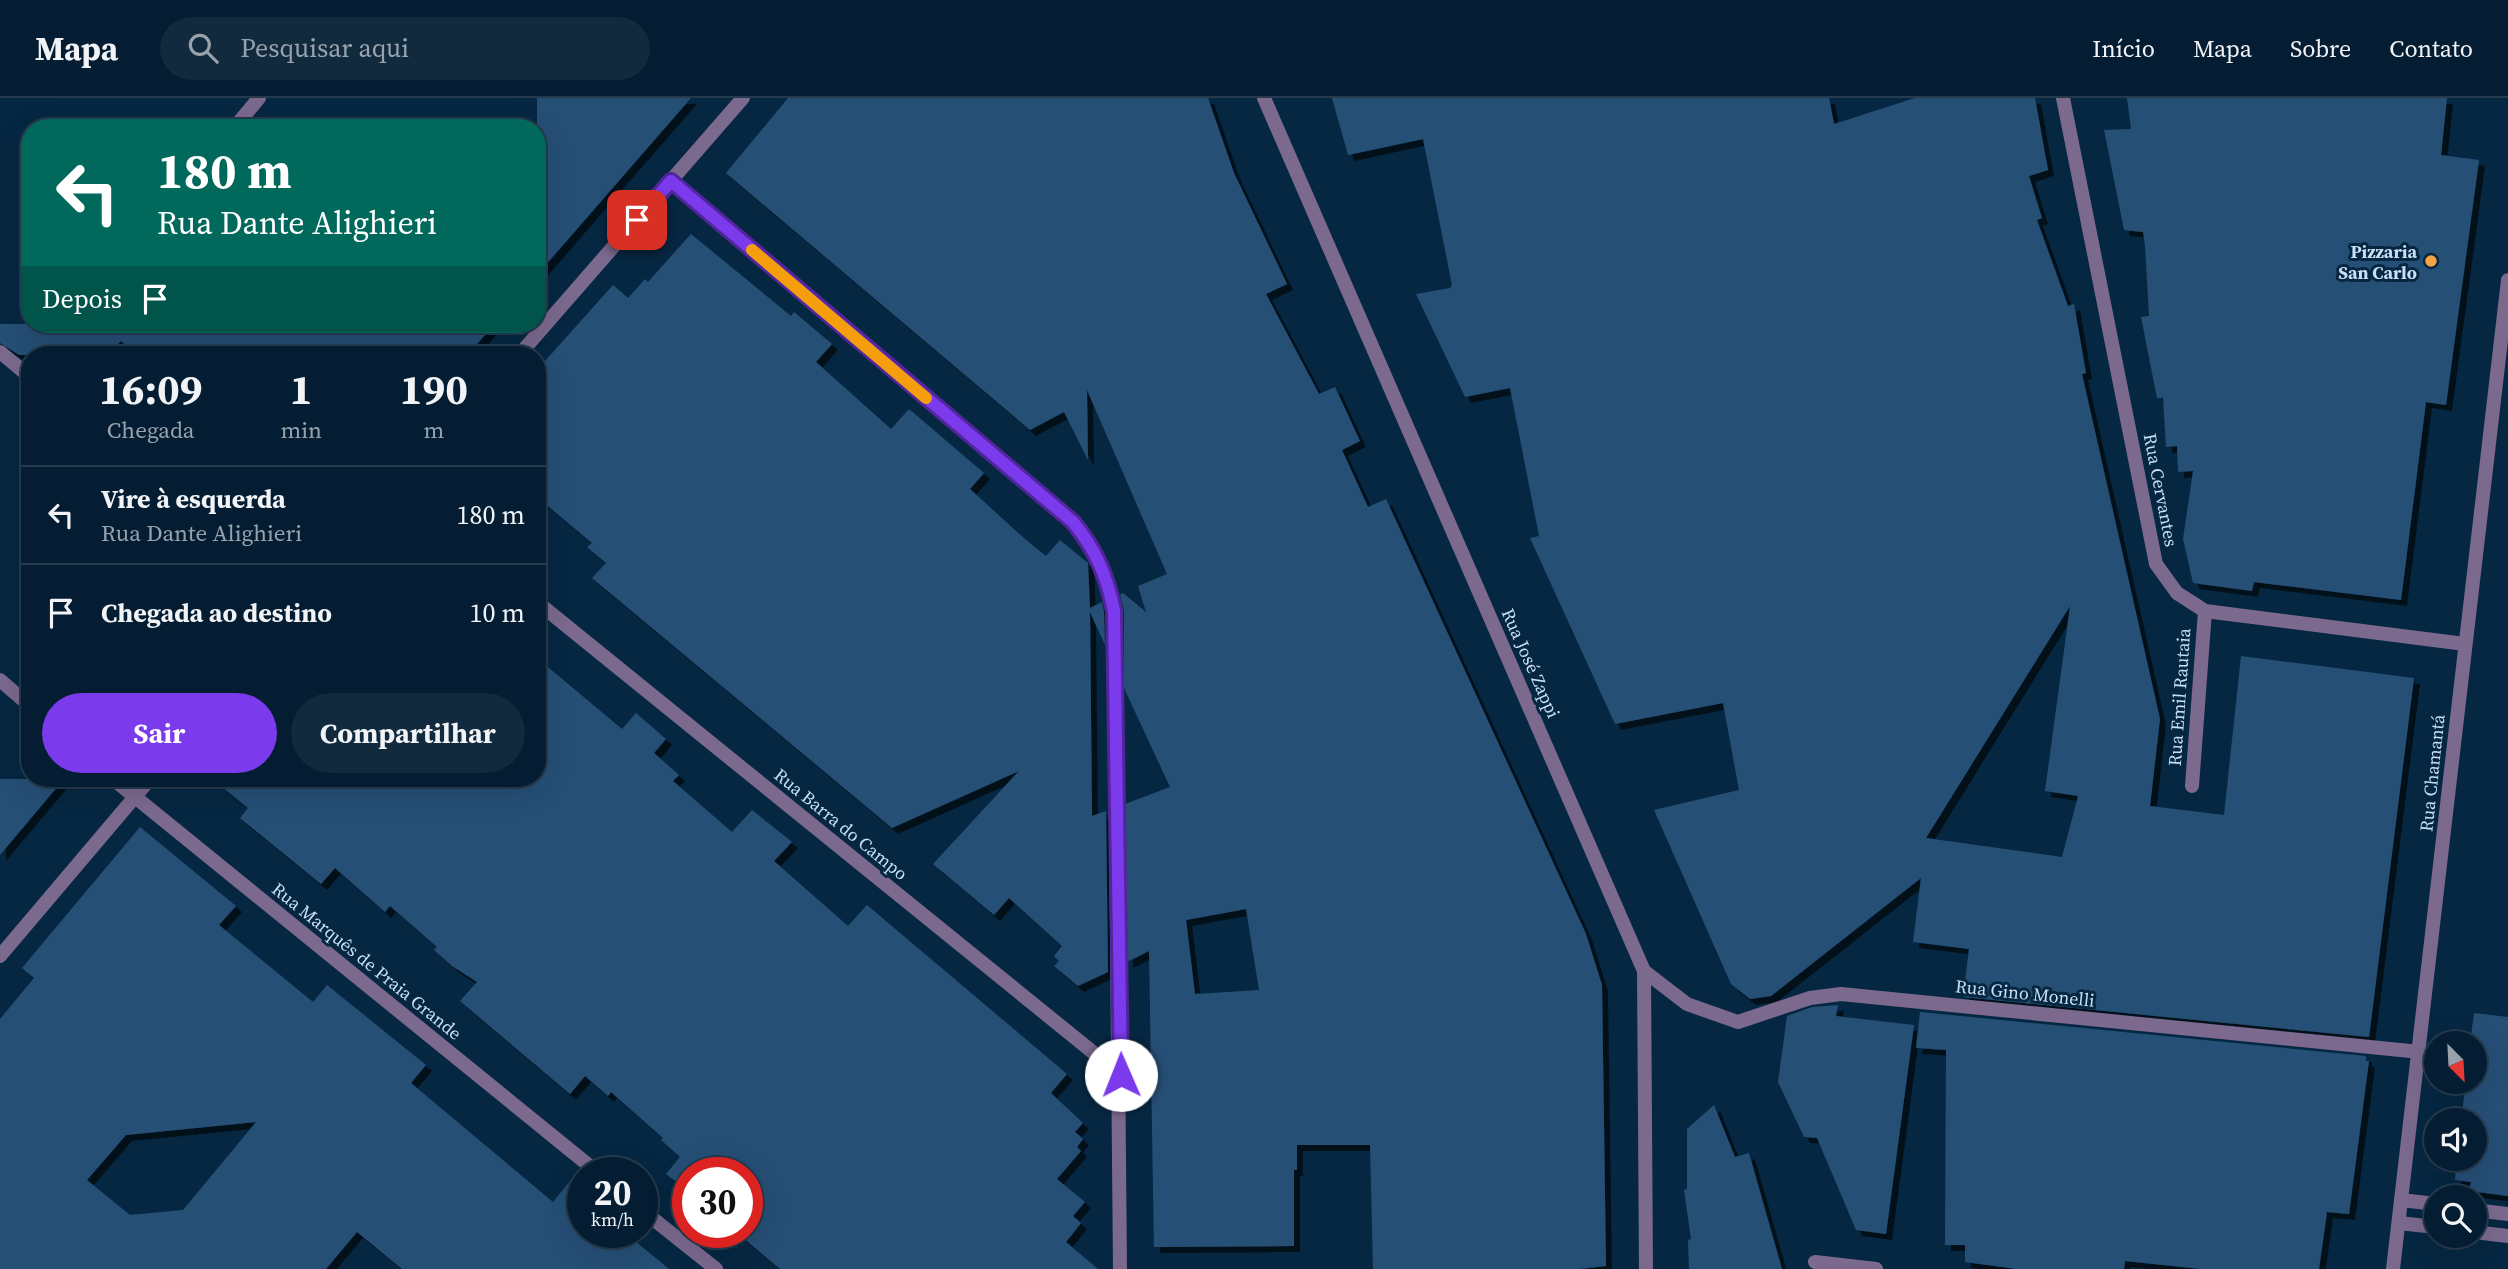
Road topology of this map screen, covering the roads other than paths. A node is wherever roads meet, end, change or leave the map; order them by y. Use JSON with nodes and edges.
{"nodes":[{"id":1,"x":259,"y":98,"type":"edge"},
{"id":2,"x":743,"y":98,"type":"edge"},
{"id":3,"x":1264,"y":98,"type":"edge"},
{"id":4,"x":2063,"y":98,"type":"edge"},
{"id":5,"x":242,"y":119,"type":"edge"},
{"id":6,"x":671,"y":181,"type":"junction"},
{"id":7,"x":2508,"y":280,"type":"edge"},
{"id":8,"x":546,"y":324,"type":"edge"},
{"id":9,"x":0,"y":352,"type":"edge"},
{"id":10,"x":21,"y":370,"type":"edge"},
{"id":11,"x":546,"y":609,"type":"edge"},
{"id":12,"x":2204,"y":611,"type":"junction"},
{"id":13,"x":2465,"y":644,"type":"junction"},
{"id":14,"x":0,"y":680,"type":"edge"},
{"id":15,"x":21,"y":698,"type":"edge"},
{"id":16,"x":2192,"y":786,"type":"dead end"},
{"id":17,"x":122,"y":787,"type":"edge"},
{"id":18,"x":143,"y":787,"type":"edge"},
{"id":19,"x":134,"y":797,"type":"junction"},
{"id":20,"x":0,"y":956,"type":"edge"},
{"id":21,"x":1644,"y":971,"type":"junction"},
{"id":22,"x":2420,"y":1052,"type":"junction"},
{"id":23,"x":1121,"y":1075,"type":"junction"},
{"id":24,"x":578,"y":1157,"type":"edge"},
{"id":25,"x":2402,"y":1200,"type":"junction"},
{"id":26,"x":2424,"y":1203,"type":"edge"},
{"id":27,"x":2487,"y":1212,"type":"edge"},
{"id":28,"x":2508,"y":1214,"type":"edge"},
{"id":29,"x":658,"y":1222,"type":"edge"},
{"id":30,"x":2399,"y":1223,"type":"junction"},
{"id":31,"x":2424,"y":1226,"type":"edge"},
{"id":32,"x":2487,"y":1234,"type":"edge"},
{"id":33,"x":2508,"y":1236,"type":"edge"},
{"id":34,"x":1815,"y":1262,"type":"dead end"},
{"id":35,"x":716,"y":1269,"type":"edge"},
{"id":36,"x":1120,"y":1269,"type":"edge"},
{"id":37,"x":1646,"y":1269,"type":"edge"},
{"id":38,"x":1876,"y":1269,"type":"edge"},
{"id":39,"x":2393,"y":1269,"type":"edge"}],
"edges":[{"from":1,"to":5,"type":"street"},
{"from":2,"to":6,"type":"street"},
{"from":3,"to":21,"type":"street","name":"Rua José Zappi"},
{"from":4,"to":12,"type":"street","name":"Rua Cervantes"},
{"from":6,"to":8,"type":"street"},
{"from":6,"to":23,"type":"street"},
{"from":7,"to":13,"type":"street","name":"Rua Chamantá"},
{"from":9,"to":10,"type":"street"},
{"from":11,"to":23,"type":"street","name":"Rua Barra do Campo"},
{"from":12,"to":13,"type":"street","name":"Rua Cervantes"},
{"from":12,"to":16,"type":"street","name":"Rua Emil Rautaia"},
{"from":13,"to":22,"type":"street","name":"Rua Chamantá"},
{"from":14,"to":15,"type":"street"},
{"from":17,"to":19,"type":"street","name":"Rua Marquês de Praia Grande"},
{"from":18,"to":19,"type":"street"},
{"from":19,"to":20,"type":"street"},
{"from":19,"to":24,"type":"street","name":"Rua Marquês de Praia Grande"},
{"from":21,"to":22,"type":"street","name":"Rua Gino Monelli"},
{"from":21,"to":37,"type":"street","name":"Rua José Zappi"},
{"from":22,"to":25,"type":"street","name":"Rua Chamantá"},
{"from":23,"to":36,"type":"street"},
{"from":25,"to":26,"type":"street"},
{"from":25,"to":30,"type":"street","name":"Rua Chamantá"},
{"from":27,"to":28,"type":"street"},
{"from":29,"to":35,"type":"street"},
{"from":30,"to":31,"type":"street"},
{"from":30,"to":39,"type":"street","name":"Rua Chamantá"},
{"from":32,"to":33,"type":"street"},
{"from":34,"to":38,"type":"street"}]}
